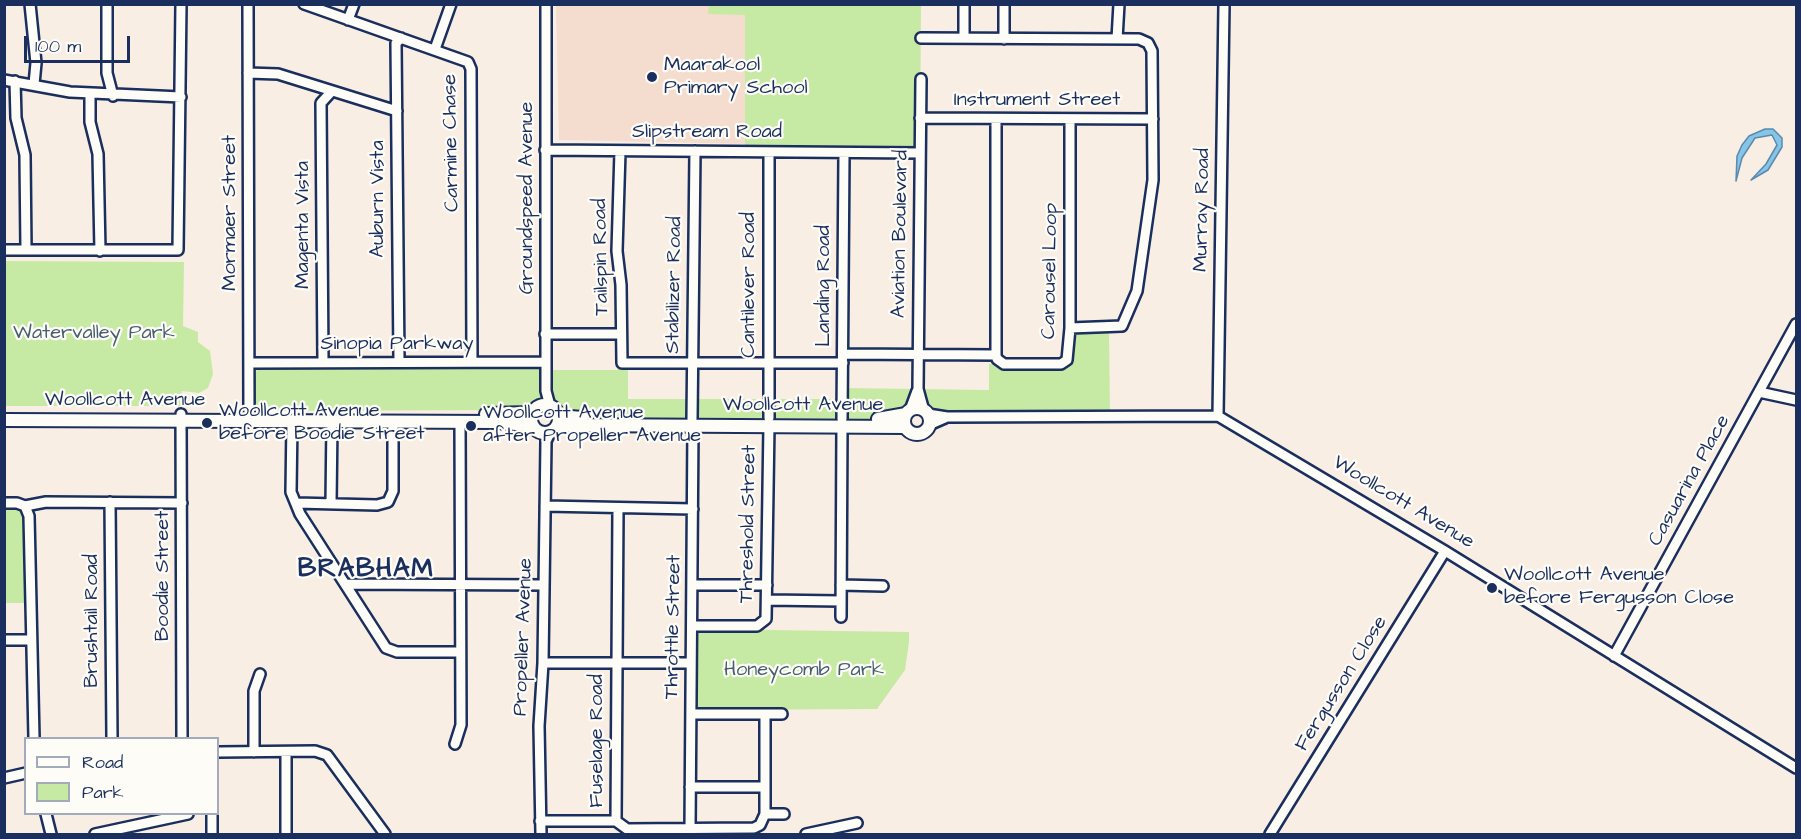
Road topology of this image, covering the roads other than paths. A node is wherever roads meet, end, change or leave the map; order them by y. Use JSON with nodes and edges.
{"nodes":[{"id":1,"x":30,"y":4,"type":"edge"},
{"id":2,"x":107,"y":4,"type":"edge"},
{"id":3,"x":181,"y":4,"type":"edge"},
{"id":4,"x":248,"y":4,"type":"edge"},
{"id":5,"x":304,"y":4,"type":"edge"},
{"id":6,"x":354,"y":4,"type":"edge"},
{"id":7,"x":451,"y":4,"type":"edge"},
{"id":8,"x":546,"y":4,"type":"edge"},
{"id":9,"x":964,"y":4,"type":"edge"},
{"id":10,"x":1004,"y":4,"type":"edge"},
{"id":11,"x":1119,"y":4,"type":"edge"},
{"id":12,"x":1224,"y":4,"type":"edge"},
{"id":13,"x":348,"y":20,"type":"junction"},
{"id":14,"x":401,"y":38,"type":"junction"},
{"id":15,"x":921,"y":38,"type":"dead end"},
{"id":16,"x":964,"y":38,"type":"junction"},
{"id":17,"x":1004,"y":39,"type":"junction"},
{"id":18,"x":1117,"y":39,"type":"junction"},
{"id":19,"x":435,"y":49,"type":"junction"},
{"id":20,"x":248,"y":73,"type":"junction"},
{"id":21,"x":921,"y":79,"type":"dead end"},
{"id":22,"x":4,"y":80,"type":"edge"},
{"id":23,"x":15,"y":81,"type":"junction"},
{"id":24,"x":34,"y":84,"type":"junction"},
{"id":25,"x":332,"y":91,"type":"junction"},
{"id":26,"x":90,"y":94,"type":"junction"},
{"id":27,"x":113,"y":96,"type":"junction"},
{"id":28,"x":181,"y":97,"type":"junction"},
{"id":29,"x":397,"y":111,"type":"junction"},
{"id":30,"x":920,"y":118,"type":"junction"},
{"id":31,"x":996,"y":119,"type":"junction"},
{"id":32,"x":1070,"y":119,"type":"junction"},
{"id":33,"x":1153,"y":119,"type":"junction"},
{"id":34,"x":545,"y":150,"type":"junction"},
{"id":35,"x":620,"y":150,"type":"junction"},
{"id":36,"x":695,"y":151,"type":"junction"},
{"id":37,"x":769,"y":152,"type":"junction"},
{"id":38,"x":844,"y":153,"type":"junction"},
{"id":39,"x":920,"y":153,"type":"junction"},
{"id":40,"x":4,"y":250,"type":"edge"},
{"id":41,"x":26,"y":250,"type":"junction"},
{"id":42,"x":100,"y":251,"type":"junction"},
{"id":43,"x":1797,"y":324,"type":"edge"},
{"id":44,"x":1070,"y":328,"type":"junction"},
{"id":45,"x":546,"y":334,"type":"junction"},
{"id":46,"x":620,"y":334,"type":"junction"},
{"id":47,"x":918,"y":355,"type":"junction"},
{"id":48,"x":996,"y":355,"type":"junction"},
{"id":49,"x":843,"y":359,"type":"junction"},
{"id":50,"x":323,"y":362,"type":"junction"},
{"id":51,"x":399,"y":362,"type":"junction"},
{"id":52,"x":472,"y":362,"type":"junction"},
{"id":53,"x":545,"y":362,"type":"junction"},
{"id":54,"x":249,"y":363,"type":"junction"},
{"id":55,"x":622,"y":363,"type":"joint"},
{"id":56,"x":692,"y":364,"type":"junction"},
{"id":57,"x":768,"y":364,"type":"junction"},
{"id":58,"x":918,"y":389,"type":"junction"},
{"id":59,"x":1759,"y":392,"type":"junction"},
{"id":60,"x":1797,"y":400,"type":"edge"},
{"id":61,"x":4,"y":414,"type":"edge"},
{"id":62,"x":1218,"y":416,"type":"junction"},
{"id":63,"x":249,"y":417,"type":"junction"},
{"id":64,"x":907,"y":417,"type":"junction"},
{"id":65,"x":927,"y":417,"type":"junction"},
{"id":66,"x":181,"y":418,"type":"junction"},
{"id":67,"x":4,"y":420,"type":"edge"},
{"id":68,"x":292,"y":421,"type":"junction"},
{"id":69,"x":332,"y":421,"type":"junction"},
{"id":70,"x":393,"y":422,"type":"junction"},
{"id":71,"x":460,"y":422,"type":"junction"},
{"id":72,"x":546,"y":422,"type":"junction"},
{"id":73,"x":692,"y":422,"type":"junction"},
{"id":74,"x":769,"y":422,"type":"junction"},
{"id":75,"x":842,"y":422,"type":"junction"},
{"id":76,"x":110,"y":502,"type":"junction"},
{"id":77,"x":182,"y":502,"type":"junction"},
{"id":78,"x":4,"y":503,"type":"edge"},
{"id":79,"x":296,"y":503,"type":"junction"},
{"id":80,"x":331,"y":504,"type":"junction"},
{"id":81,"x":25,"y":506,"type":"junction"},
{"id":82,"x":545,"y":506,"type":"junction"},
{"id":83,"x":618,"y":508,"type":"junction"},
{"id":84,"x":693,"y":509,"type":"junction"},
{"id":85,"x":1445,"y":551,"type":"junction"},
{"id":86,"x":345,"y":584,"type":"junction"},
{"id":87,"x":460,"y":585,"type":"junction"},
{"id":88,"x":544,"y":585,"type":"junction"},
{"id":89,"x":692,"y":585,"type":"junction"},
{"id":90,"x":767,"y":585,"type":"junction"},
{"id":91,"x":841,"y":585,"type":"junction"},
{"id":92,"x":883,"y":586,"type":"dead end"},
{"id":93,"x":767,"y":600,"type":"junction"},
{"id":94,"x":841,"y":602,"type":"junction"},
{"id":95,"x":841,"y":617,"type":"dead end"},
{"id":96,"x":692,"y":626,"type":"junction"},
{"id":97,"x":4,"y":640,"type":"edge"},
{"id":98,"x":31,"y":640,"type":"junction"},
{"id":99,"x":460,"y":652,"type":"junction"},
{"id":100,"x":1614,"y":656,"type":"junction"},
{"id":101,"x":543,"y":663,"type":"junction"},
{"id":102,"x":617,"y":663,"type":"junction"},
{"id":103,"x":690,"y":663,"type":"junction"},
{"id":104,"x":260,"y":674,"type":"dead end"},
{"id":105,"x":691,"y":714,"type":"junction"},
{"id":106,"x":782,"y":714,"type":"dead end"},
{"id":107,"x":765,"y":715,"type":"junction"},
{"id":108,"x":34,"y":737,"type":"edge"},
{"id":109,"x":112,"y":737,"type":"edge"},
{"id":110,"x":182,"y":737,"type":"edge"},
{"id":111,"x":455,"y":744,"type":"dead end"},
{"id":112,"x":219,"y":752,"type":"edge"},
{"id":113,"x":254,"y":752,"type":"junction"},
{"id":114,"x":286,"y":752,"type":"junction"},
{"id":115,"x":1797,"y":768,"type":"edge"},
{"id":116,"x":24,"y":773,"type":"edge"},
{"id":117,"x":4,"y":778,"type":"edge"},
{"id":118,"x":690,"y":787,"type":"junction"},
{"id":119,"x":765,"y":787,"type":"junction"},
{"id":120,"x":765,"y":814,"type":"junction"},
{"id":121,"x":784,"y":814,"type":"dead end"},
{"id":122,"x":46,"y":815,"type":"edge"},
{"id":123,"x":179,"y":815,"type":"edge"},
{"id":124,"x":212,"y":815,"type":"edge"},
{"id":125,"x":540,"y":821,"type":"junction"},
{"id":126,"x":616,"y":821,"type":"junction"},
{"id":127,"x":856,"y":823,"type":"dead end"},
{"id":128,"x":690,"y":829,"type":"junction"},
{"id":129,"x":51,"y":834,"type":"edge"},
{"id":130,"x":95,"y":834,"type":"edge"},
{"id":131,"x":212,"y":834,"type":"edge"},
{"id":132,"x":286,"y":834,"type":"edge"},
{"id":133,"x":385,"y":834,"type":"edge"},
{"id":134,"x":540,"y":834,"type":"edge"},
{"id":135,"x":806,"y":834,"type":"edge"},
{"id":136,"x":1270,"y":834,"type":"edge"}],
"edges":[{"from":1,"to":24,"type":"street"},
{"from":2,"to":27,"type":"street"},
{"from":3,"to":28,"type":"street"},
{"from":4,"to":20,"type":"street","name":"Mormaer Street"},
{"from":5,"to":13,"type":"street","name":"Carmine Chase"},
{"from":6,"to":13,"type":"street"},
{"from":7,"to":19,"type":"street"},
{"from":8,"to":34,"type":"street","name":"Groundspeed Avenue"},
{"from":9,"to":16,"type":"street"},
{"from":10,"to":17,"type":"street"},
{"from":11,"to":18,"type":"street"},
{"from":12,"to":62,"type":"street","name":"Murray Road"},
{"from":13,"to":14,"type":"street","name":"Carmine Chase"},
{"from":14,"to":19,"type":"street","name":"Carmine Chase"},
{"from":14,"to":29,"type":"street","name":"Auburn Vista"},
{"from":15,"to":16,"type":"street"},
{"from":16,"to":17,"type":"street"},
{"from":17,"to":18,"type":"street"},
{"from":18,"to":33,"type":"street"},
{"from":19,"to":52,"type":"street","name":"Carmine Chase"},
{"from":20,"to":25,"type":"street"},
{"from":20,"to":54,"type":"street","name":"Mormaer Street"},
{"from":21,"to":30,"type":"street","name":"Aviation Boulevard"},
{"from":22,"to":23,"type":"street"},
{"from":23,"to":24,"type":"street"},
{"from":23,"to":41,"type":"street"},
{"from":24,"to":26,"type":"street"},
{"from":25,"to":29,"type":"street"},
{"from":25,"to":50,"type":"street","name":"Magenta Vista"},
{"from":26,"to":27,"type":"street"},
{"from":26,"to":42,"type":"street"},
{"from":27,"to":28,"type":"street"},
{"from":28,"to":42,"type":"street"},
{"from":29,"to":51,"type":"street","name":"Auburn Vista"},
{"from":30,"to":31,"type":"street","name":"Instrument Street"},
{"from":30,"to":39,"type":"street","name":"Aviation Boulevard"},
{"from":31,"to":32,"type":"street","name":"Instrument Street"},
{"from":31,"to":48,"type":"street"},
{"from":32,"to":33,"type":"street","name":"Instrument Street"},
{"from":32,"to":44,"type":"street","name":"Carousel Loop"},
{"from":33,"to":44,"type":"street"},
{"from":34,"to":35,"type":"street","name":"Slipstream Road"},
{"from":34,"to":45,"type":"street","name":"Groundspeed Avenue"},
{"from":35,"to":36,"type":"street","name":"Slipstream Road"},
{"from":35,"to":46,"type":"street","name":"Tailspin Road"},
{"from":36,"to":37,"type":"street","name":"Slipstream Road"},
{"from":36,"to":56,"type":"street","name":"Stabilizer Road"},
{"from":37,"to":38,"type":"street","name":"Slipstream Road"},
{"from":37,"to":57,"type":"street","name":"Cantilever Road"},
{"from":38,"to":39,"type":"street","name":"Slipstream Road"},
{"from":38,"to":49,"type":"street","name":"Landing Road"},
{"from":39,"to":47,"type":"street","name":"Aviation Boulevard"},
{"from":40,"to":41,"type":"street"},
{"from":41,"to":42,"type":"street"},
{"from":43,"to":59,"type":"street","name":"Casuarina Place"},
{"from":44,"to":48,"type":"street","name":"Carousel Loop"},
{"from":45,"to":46,"type":"street"},
{"from":45,"to":53,"type":"street","name":"Groundspeed Avenue"},
{"from":46,"to":55,"type":"street","name":"Tailspin Road"},
{"from":47,"to":48,"type":"street","name":"Carousel Loop"},
{"from":47,"to":49,"type":"street","name":"Carousel Loop"},
{"from":47,"to":58,"type":"street","name":"Aviation Boulevard"},
{"from":49,"to":57,"type":"street","name":"Carousel Loop"},
{"from":49,"to":75,"type":"street","name":"Landing Road"},
{"from":50,"to":51,"type":"street","name":"Sinopia Parkway"},
{"from":50,"to":54,"type":"street","name":"Sinopia Parkway"},
{"from":51,"to":52,"type":"street","name":"Sinopia Parkway"},
{"from":52,"to":53,"type":"street","name":"Sinopia Parkway"},
{"from":53,"to":72,"type":"street","name":"Groundspeed Avenue"},
{"from":54,"to":63,"type":"street","name":"Mormaer Street"},
{"from":55,"to":56,"type":"street","name":"Carousel Loop"},
{"from":56,"to":57,"type":"street","name":"Carousel Loop"},
{"from":56,"to":73,"type":"street","name":"Stabilizer Road"},
{"from":57,"to":74,"type":"street","name":"Cantilever Road"},
{"from":58,"to":64,"type":"street","name":"Aviation Boulevard"},
{"from":58,"to":65,"type":"street","name":"Aviation Boulevard"},
{"from":59,"to":60,"type":"street"},
{"from":59,"to":100,"type":"street","name":"Casuarina Place"},
{"from":61,"to":66,"type":"main road","name":"Woollcott Avenue"},
{"from":62,"to":65,"type":"street","name":"Woollcott Avenue"},
{"from":62,"to":85,"type":"street","name":"Woollcott Avenue"},
{"from":63,"to":66,"type":"main road","name":"Woollcott Avenue"},
{"from":63,"to":68,"type":"main road","name":"Woollcott Avenue"},
{"from":63,"to":72,"type":"main road","name":"Woollcott Avenue"},
{"from":64,"to":65,"type":"main road","name":"Woollcott Avenue"},
{"from":64,"to":65,"type":"main road","name":"Woollcott Avenue"},
{"from":64,"to":75,"type":"main road","name":"Woollcott Avenue"},
{"from":66,"to":67,"type":"main road","name":"Woollcott Avenue"},
{"from":66,"to":77,"type":"street","name":"Boodie Street"},
{"from":68,"to":69,"type":"main road","name":"Woollcott Avenue"},
{"from":68,"to":79,"type":"street"},
{"from":69,"to":70,"type":"main road","name":"Woollcott Avenue"},
{"from":69,"to":80,"type":"street"},
{"from":70,"to":71,"type":"main road","name":"Woollcott Avenue"},
{"from":70,"to":80,"type":"street"},
{"from":71,"to":72,"type":"main road","name":"Woollcott Avenue"},
{"from":71,"to":87,"type":"street"},
{"from":72,"to":73,"type":"main road","name":"Woollcott Avenue"},
{"from":72,"to":82,"type":"street","name":"Propeller Avenue"},
{"from":73,"to":74,"type":"main road","name":"Woollcott Avenue"},
{"from":73,"to":84,"type":"street","name":"Throttle Street"},
{"from":74,"to":75,"type":"main road","name":"Woollcott Avenue"},
{"from":74,"to":90,"type":"street","name":"Threshold Street"},
{"from":75,"to":91,"type":"street","name":"Landing Road"},
{"from":76,"to":77,"type":"street"},
{"from":76,"to":81,"type":"street"},
{"from":76,"to":109,"type":"street","name":"Brushtail Road"},
{"from":77,"to":110,"type":"street","name":"Boodie Street"},
{"from":78,"to":81,"type":"street"},
{"from":79,"to":80,"type":"street"},
{"from":79,"to":86,"type":"street"},
{"from":81,"to":98,"type":"street"},
{"from":82,"to":83,"type":"street"},
{"from":82,"to":88,"type":"street","name":"Propeller Avenue"},
{"from":83,"to":84,"type":"street"},
{"from":83,"to":102,"type":"street","name":"Fuselage Road"},
{"from":84,"to":89,"type":"street","name":"Throttle Street"},
{"from":85,"to":100,"type":"street","name":"Woollcott Avenue"},
{"from":85,"to":136,"type":"street","name":"Fergusson Close"},
{"from":86,"to":87,"type":"street"},
{"from":86,"to":99,"type":"street"},
{"from":87,"to":88,"type":"street"},
{"from":87,"to":99,"type":"street"},
{"from":88,"to":101,"type":"street","name":"Propeller Avenue"},
{"from":89,"to":90,"type":"street"},
{"from":89,"to":96,"type":"street","name":"Throttle Street"},
{"from":90,"to":93,"type":"street","name":"Threshold Street"},
{"from":91,"to":92,"type":"street"},
{"from":91,"to":94,"type":"street","name":"Landing Road"},
{"from":93,"to":94,"type":"street"},
{"from":93,"to":96,"type":"street","name":"Threshold Street"},
{"from":94,"to":95,"type":"street","name":"Landing Road"},
{"from":96,"to":103,"type":"street","name":"Throttle Street"},
{"from":97,"to":98,"type":"street"},
{"from":98,"to":108,"type":"street"},
{"from":99,"to":111,"type":"street"},
{"from":100,"to":115,"type":"street","name":"Woollcott Avenue"},
{"from":101,"to":102,"type":"street"},
{"from":101,"to":125,"type":"street","name":"Propeller Avenue"},
{"from":102,"to":103,"type":"street"},
{"from":102,"to":126,"type":"street","name":"Fuselage Road"},
{"from":103,"to":105,"type":"street","name":"Throttle Street"},
{"from":104,"to":113,"type":"street"},
{"from":105,"to":107,"type":"street"},
{"from":105,"to":118,"type":"street","name":"Throttle Street"},
{"from":106,"to":107,"type":"street"},
{"from":107,"to":119,"type":"street"},
{"from":112,"to":113,"type":"street"},
{"from":113,"to":114,"type":"street"},
{"from":114,"to":132,"type":"street"},
{"from":114,"to":133,"type":"street"},
{"from":116,"to":117,"type":"street"},
{"from":118,"to":119,"type":"street"},
{"from":118,"to":128,"type":"street","name":"Throttle Street"},
{"from":119,"to":120,"type":"street"},
{"from":120,"to":121,"type":"street"},
{"from":120,"to":128,"type":"street","name":"Fuselage Road"},
{"from":122,"to":129,"type":"street"},
{"from":123,"to":130,"type":"street"},
{"from":124,"to":131,"type":"street"},
{"from":125,"to":126,"type":"street"},
{"from":125,"to":134,"type":"street","name":"Propeller Avenue"},
{"from":126,"to":128,"type":"street","name":"Fuselage Road"},
{"from":127,"to":135,"type":"street"}]}
